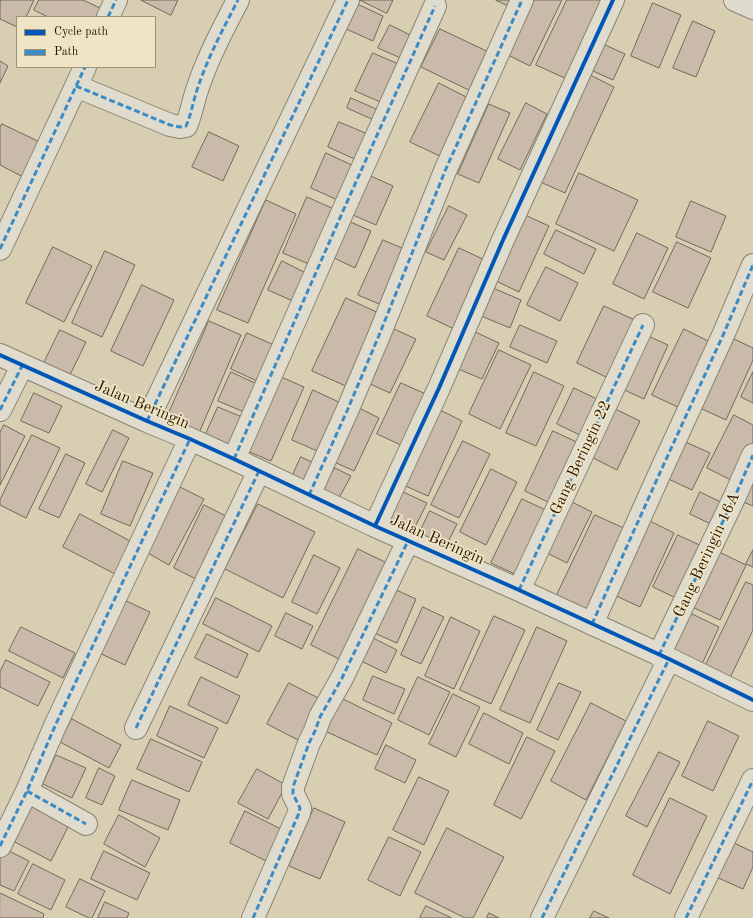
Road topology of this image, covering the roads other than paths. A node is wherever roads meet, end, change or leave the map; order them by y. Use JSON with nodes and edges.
{"nodes":[{"id":1,"x":116,"y":0,"type":"edge"},
{"id":2,"x":238,"y":0,"type":"edge"},
{"id":3,"x":348,"y":0,"type":"edge"},
{"id":4,"x":522,"y":0,"type":"edge"},
{"id":5,"x":613,"y":0,"type":"edge"},
{"id":6,"x":735,"y":0,"type":"edge"},
{"id":7,"x":435,"y":6,"type":"dead end"},
{"id":8,"x":753,"y":8,"type":"edge"},
{"id":9,"x":108,"y":16,"type":"edge"},
{"id":10,"x":80,"y":76,"type":"edge"},
{"id":11,"x":0,"y":249,"type":"edge"},
{"id":12,"x":753,"y":265,"type":"edge"},
{"id":13,"x":643,"y":325,"type":"dead end"},
{"id":14,"x":0,"y":355,"type":"edge"},
{"id":15,"x":22,"y":366,"type":"junction"},
{"id":16,"x":0,"y":410,"type":"edge"},
{"id":17,"x":147,"y":421,"type":"junction"},
{"id":18,"x":190,"y":439,"type":"junction"},
{"id":19,"x":753,"y":455,"type":"edge"},
{"id":20,"x":234,"y":459,"type":"junction"},
{"id":21,"x":259,"y":471,"type":"junction"},
{"id":22,"x":309,"y":495,"type":"junction"},
{"id":23,"x":375,"y":526,"type":"junction"},
{"id":24,"x":408,"y":541,"type":"junction"},
{"id":25,"x":518,"y":590,"type":"junction"},
{"id":26,"x":592,"y":624,"type":"junction"},
{"id":27,"x":664,"y":657,"type":"junction"},
{"id":28,"x":753,"y":700,"type":"edge"},
{"id":29,"x":136,"y":728,"type":"dead end"},
{"id":30,"x":753,"y":780,"type":"edge"},
{"id":31,"x":27,"y":791,"type":"junction"},
{"id":32,"x":86,"y":824,"type":"dead end"},
{"id":33,"x":0,"y":846,"type":"edge"},
{"id":34,"x":253,"y":918,"type":"edge"},
{"id":35,"x":542,"y":918,"type":"edge"},
{"id":36,"x":686,"y":918,"type":"edge"}],
"edges":[{"from":1,"to":9,"type":"street"},
{"from":2,"to":10,"type":"street"},
{"from":3,"to":17,"type":"street"},
{"from":4,"to":22,"type":"street"},
{"from":5,"to":23,"type":"street"},
{"from":6,"to":8,"type":"street"},
{"from":7,"to":20,"type":"street"},
{"from":10,"to":11,"type":"street"},
{"from":12,"to":26,"type":"street"},
{"from":13,"to":25,"type":"street","name":"Gang Beringin 22"},
{"from":14,"to":15,"type":"street","name":"Jalan Beringin"},
{"from":15,"to":16,"type":"street"},
{"from":15,"to":17,"type":"street","name":"Jalan Beringin"},
{"from":17,"to":18,"type":"street","name":"Jalan Beringin"},
{"from":18,"to":20,"type":"street","name":"Jalan Beringin"},
{"from":18,"to":31,"type":"street"},
{"from":19,"to":27,"type":"street","name":"Gang Beringin 16A"},
{"from":20,"to":21,"type":"street","name":"Jalan Beringin"},
{"from":21,"to":22,"type":"street","name":"Jalan Beringin"},
{"from":21,"to":29,"type":"street"},
{"from":22,"to":23,"type":"street","name":"Jalan Beringin"},
{"from":23,"to":24,"type":"street","name":"Jalan Beringin"},
{"from":24,"to":25,"type":"street","name":"Jalan Beringin"},
{"from":24,"to":34,"type":"street"},
{"from":25,"to":26,"type":"street","name":"Jalan Beringin"},
{"from":26,"to":27,"type":"street","name":"Jalan Beringin"},
{"from":27,"to":28,"type":"street","name":"Jalan Beringin"},
{"from":27,"to":35,"type":"street","name":"Gang Beringin 16A"},
{"from":30,"to":36,"type":"street"},
{"from":31,"to":32,"type":"street"},
{"from":31,"to":33,"type":"street"}]}
